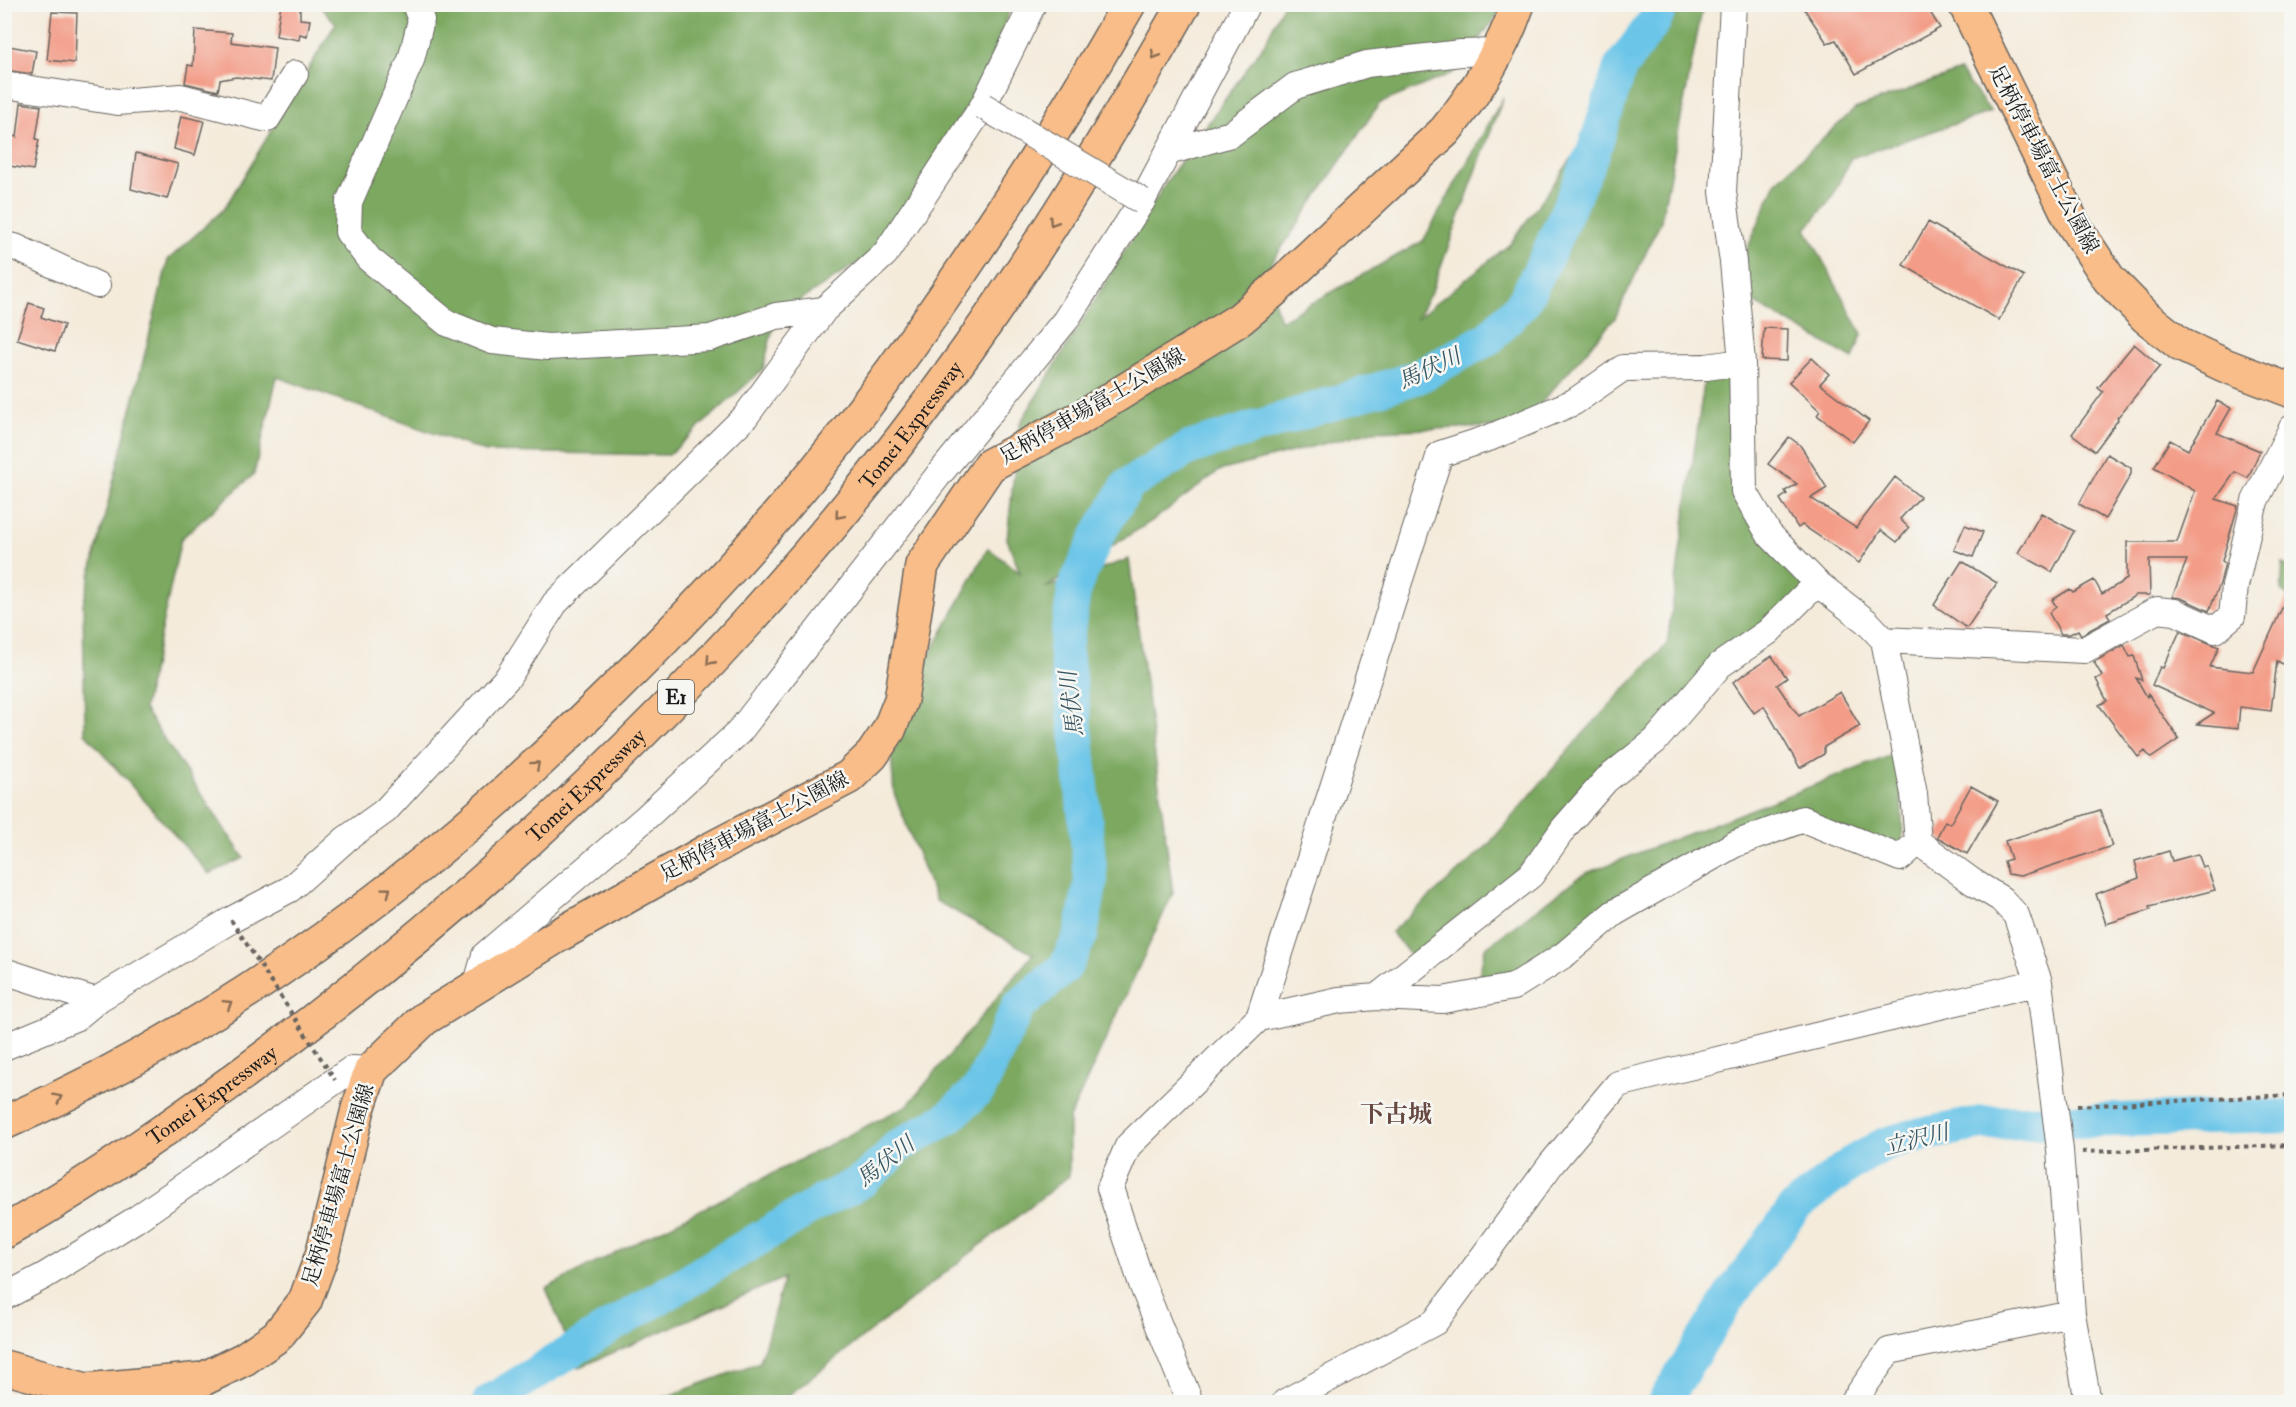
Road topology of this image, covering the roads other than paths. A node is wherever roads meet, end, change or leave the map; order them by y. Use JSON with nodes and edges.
{"nodes":[{"id":1,"x":415,"y":4,"type":"edge"},
{"id":2,"x":1033,"y":4,"type":"edge"},
{"id":3,"x":1129,"y":4,"type":"edge"},
{"id":4,"x":1184,"y":4,"type":"edge"},
{"id":5,"x":1247,"y":4,"type":"edge"},
{"id":6,"x":1518,"y":4,"type":"edge"},
{"id":7,"x":1733,"y":4,"type":"edge"},
{"id":8,"x":1965,"y":4,"type":"edge"},
{"id":9,"x":1498,"y":52,"type":"junction"},
{"id":10,"x":296,"y":74,"type":"dead end"},
{"id":11,"x":4,"y":86,"type":"edge"},
{"id":12,"x":983,"y":106,"type":"junction"},
{"id":13,"x":1168,"y":152,"type":"junction"},
{"id":14,"x":1142,"y":201,"type":"junction"},
{"id":15,"x":4,"y":245,"type":"edge"},
{"id":16,"x":97,"y":285,"type":"dead end"},
{"id":17,"x":824,"y":310,"type":"junction"},
{"id":18,"x":1742,"y":362,"type":"junction"},
{"id":19,"x":2292,"y":391,"type":"edge"},
{"id":20,"x":2292,"y":428,"type":"edge"},
{"id":21,"x":1817,"y":583,"type":"junction"},
{"id":22,"x":1884,"y":640,"type":"junction"},
{"id":23,"x":1918,"y":842,"type":"junction"},
{"id":24,"x":4,"y":971,"type":"edge"},
{"id":25,"x":2039,"y":982,"type":"junction"},
{"id":26,"x":476,"y":987,"type":"junction"},
{"id":27,"x":1377,"y":997,"type":"junction"},
{"id":28,"x":96,"y":1001,"type":"junction"},
{"id":29,"x":1259,"y":1018,"type":"junction"},
{"id":30,"x":4,"y":1047,"type":"edge"},
{"id":31,"x":371,"y":1070,"type":"junction"},
{"id":32,"x":4,"y":1123,"type":"edge"},
{"id":33,"x":4,"y":1232,"type":"edge"},
{"id":34,"x":4,"y":1297,"type":"edge"},
{"id":35,"x":2072,"y":1314,"type":"junction"},
{"id":36,"x":4,"y":1368,"type":"edge"},
{"id":37,"x":1190,"y":1402,"type":"edge"},
{"id":38,"x":1285,"y":1402,"type":"edge"},
{"id":39,"x":1853,"y":1402,"type":"edge"},
{"id":40,"x":2088,"y":1402,"type":"edge"}],
"edges":[{"from":1,"to":17,"type":"street"},
{"from":2,"to":12,"type":"street"},
{"from":32,"to":3,"type":"main road","number":"E1","one_way":true},
{"from":4,"to":33,"type":"main road","name":"Tomei Expressway","number":"E1","one_way":true},
{"from":5,"to":13,"type":"street"},
{"from":6,"to":9,"type":"main road","name":"足柄停車場富士公園線"},
{"from":7,"to":18,"type":"street"},
{"from":8,"to":19,"type":"main road","name":"足柄停車場富士公園線"},
{"from":9,"to":13,"type":"street"},
{"from":9,"to":26,"type":"main road","name":"足柄停車場富士公園線"},
{"from":10,"to":11,"type":"street"},
{"from":12,"to":14,"type":"street","bridge":true},
{"from":12,"to":17,"type":"street"},
{"from":13,"to":14,"type":"street"},
{"from":14,"to":26,"type":"street"},
{"from":15,"to":16,"type":"street"},
{"from":17,"to":28,"type":"street"},
{"from":18,"to":21,"type":"street"},
{"from":18,"to":29,"type":"street"},
{"from":20,"to":22,"type":"street"},
{"from":21,"to":22,"type":"street"},
{"from":21,"to":27,"type":"street"},
{"from":22,"to":23,"type":"street"},
{"from":23,"to":25,"type":"street"},
{"from":23,"to":27,"type":"street"},
{"from":24,"to":28,"type":"street"},
{"from":25,"to":35,"type":"street"},
{"from":25,"to":38,"type":"street"},
{"from":26,"to":31,"type":"main road","name":"足柄停車場富士公園線"},
{"from":27,"to":29,"type":"street"},
{"from":28,"to":30,"type":"street"},
{"from":29,"to":37,"type":"street"},
{"from":31,"to":34,"type":"street"},
{"from":31,"to":36,"type":"main road","name":"足柄停車場富士公園線"},
{"from":35,"to":39,"type":"street"},
{"from":35,"to":40,"type":"street"}]}
